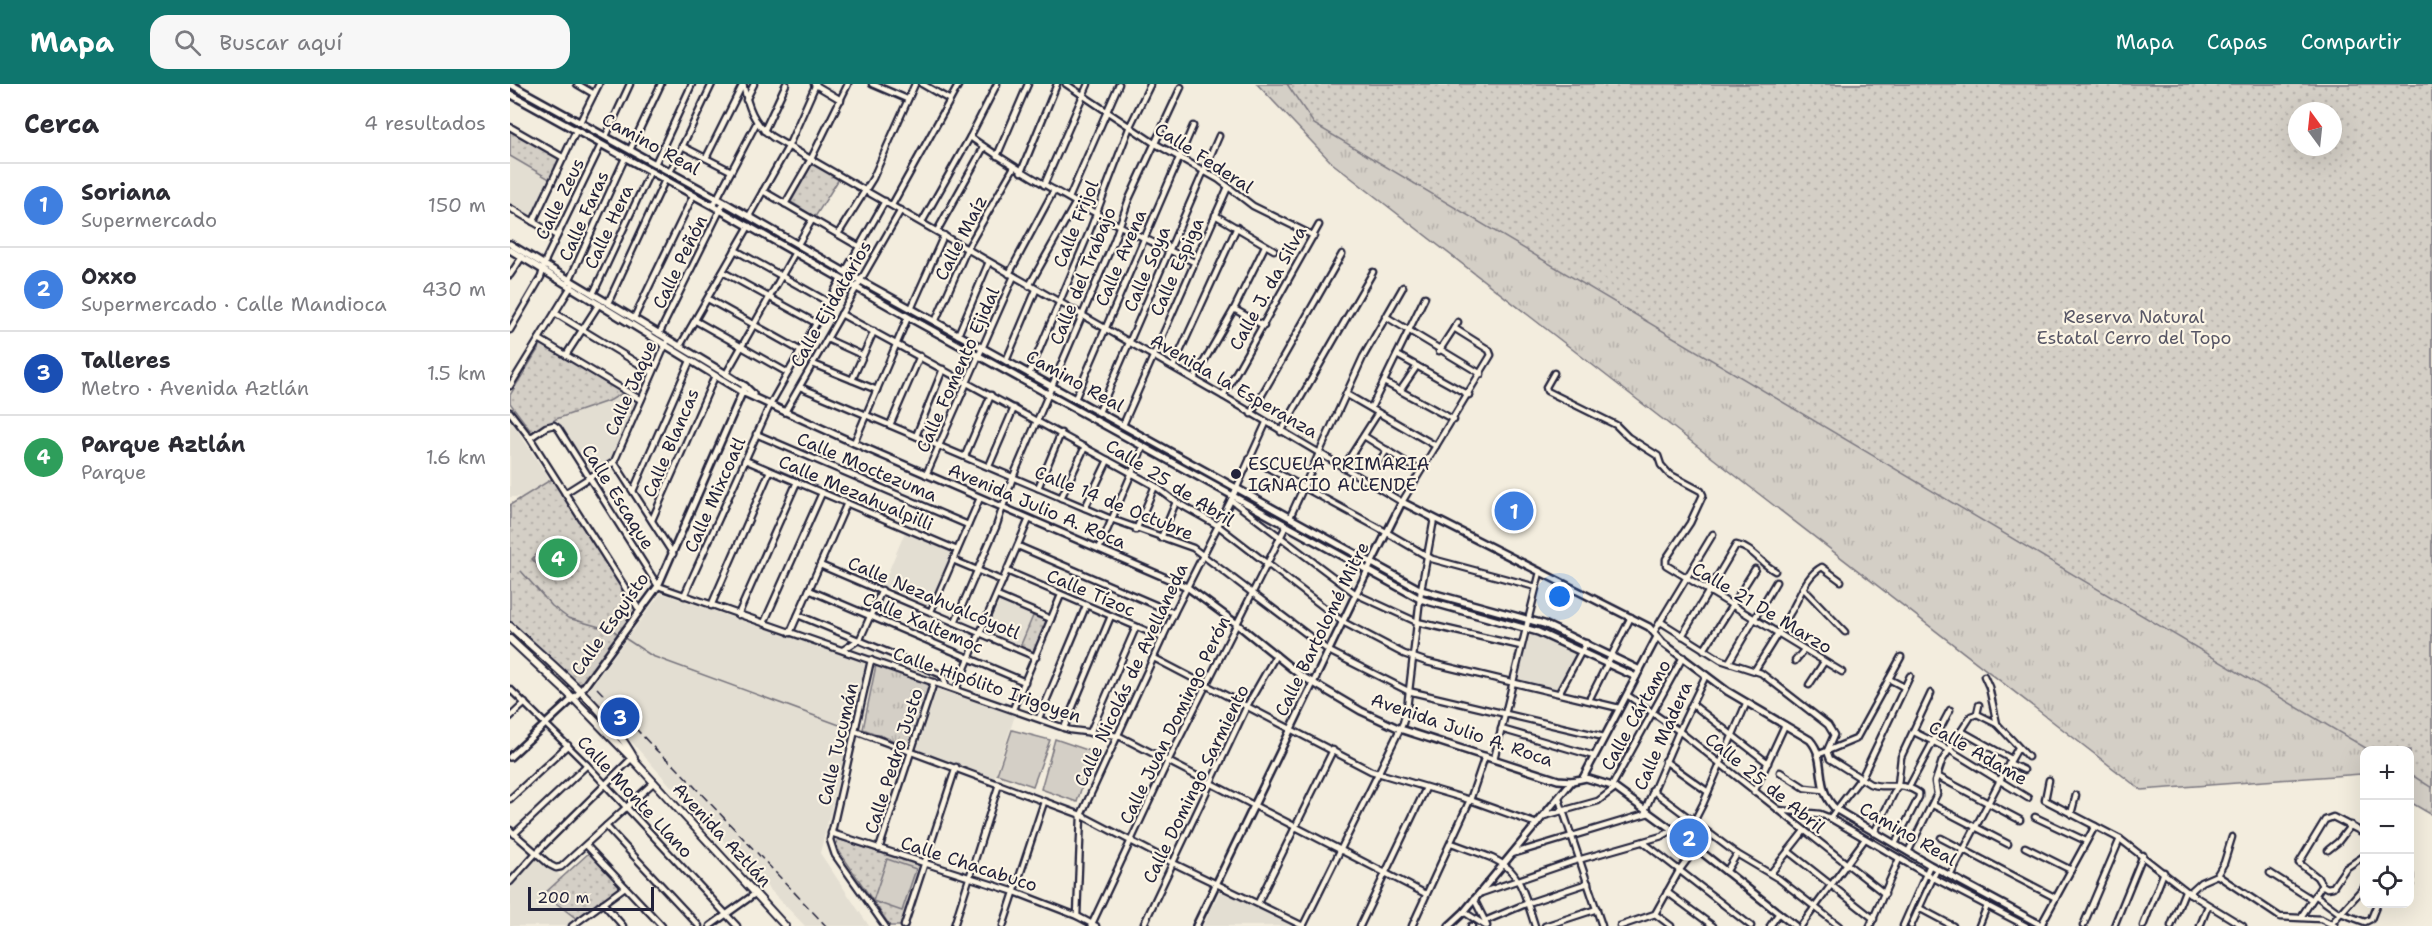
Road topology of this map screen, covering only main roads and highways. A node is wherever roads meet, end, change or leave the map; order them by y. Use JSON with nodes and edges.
{"nodes":[{"id":1,"x":510,"y":626,"type":"edge"},
{"id":2,"x":510,"y":639,"type":"edge"},
{"id":3,"x":576,"y":695,"type":"junction"},
{"id":4,"x":632,"y":758,"type":"junction"},
{"id":5,"x":785,"y":926,"type":"edge"}],
"edges":[{"from":1,"to":3,"type":"main road","name":"Avenida Aztlán"},
{"from":2,"to":3,"type":"main road","name":"Avenida Aztlán"},
{"from":3,"to":4,"type":"main road","name":"Avenida Aztlán"},
{"from":3,"to":4,"type":"main road","name":"Avenida Aztlán"},
{"from":4,"to":5,"type":"main road","name":"Avenida Aztlán"}]}
